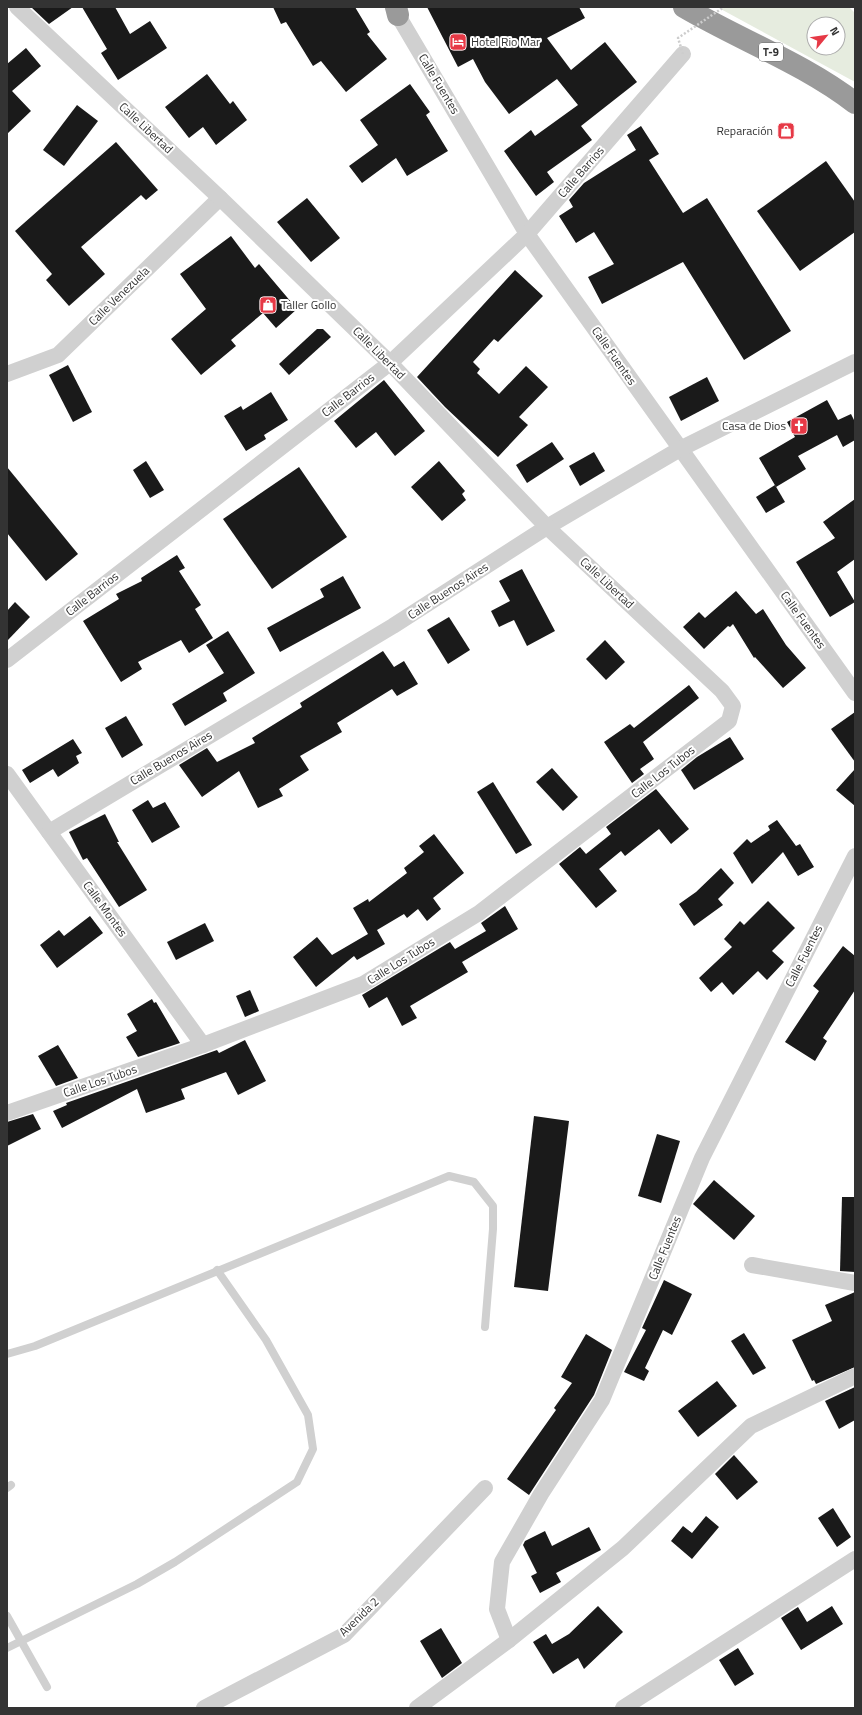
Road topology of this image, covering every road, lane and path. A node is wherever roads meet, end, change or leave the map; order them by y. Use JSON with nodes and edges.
{"nodes":[{"id":1,"x":17,"y":7,"type":"edge"},
{"id":2,"x":684,"y":7,"type":"edge"},
{"id":3,"x":724,"y":7,"type":"edge"},
{"id":4,"x":395,"y":10,"type":"edge"},
{"id":5,"x":683,"y":54,"type":"joint"},
{"id":6,"x":855,"y":103,"type":"edge"},
{"id":7,"x":220,"y":198,"type":"junction"},
{"id":8,"x":527,"y":234,"type":"junction"},
{"id":9,"x":855,"y":362,"type":"edge"},
{"id":10,"x":390,"y":363,"type":"junction"},
{"id":11,"x":7,"y":374,"type":"edge"},
{"id":12,"x":680,"y":449,"type":"junction"},
{"id":13,"x":547,"y":527,"type":"junction"},
{"id":14,"x":7,"y":660,"type":"edge"},
{"id":15,"x":855,"y":693,"type":"edge"},
{"id":16,"x":733,"y":706,"type":"joint"},
{"id":17,"x":7,"y":774,"type":"edge"},
{"id":18,"x":49,"y":832,"type":"junction"},
{"id":19,"x":855,"y":856,"type":"edge"},
{"id":20,"x":203,"y":1045,"type":"junction"},
{"id":21,"x":7,"y":1113,"type":"edge"},
{"id":22,"x":752,"y":1265,"type":"dead end"},
{"id":23,"x":217,"y":1270,"type":"junction"},
{"id":24,"x":855,"y":1282,"type":"edge"},
{"id":25,"x":485,"y":1328,"type":"dead end"},
{"id":26,"x":7,"y":1354,"type":"edge"},
{"id":27,"x":855,"y":1376,"type":"edge"},
{"id":28,"x":484,"y":1488,"type":"dead end"},
{"id":29,"x":855,"y":1559,"type":"edge"},
{"id":30,"x":7,"y":1616,"type":"edge"},
{"id":31,"x":509,"y":1640,"type":"junction"},
{"id":32,"x":20,"y":1641,"type":"junction"},
{"id":33,"x":7,"y":1648,"type":"edge"},
{"id":34,"x":46,"y":1687,"type":"dead end"},
{"id":35,"x":204,"y":1708,"type":"edge"},
{"id":36,"x":417,"y":1708,"type":"edge"},
{"id":37,"x":623,"y":1708,"type":"edge"}],
"edges":[{"from":1,"to":7,"type":"street","name":"Calle Libertad"},
{"from":2,"to":6,"type":"highway","number":"T-9"},
{"from":3,"to":5,"type":"path","bridge":true},
{"from":4,"to":8,"type":"street","name":"Calle Fuentes"},
{"from":5,"to":8,"type":"street","name":"Calle Barrios"},
{"from":7,"to":10,"type":"street","name":"Calle Libertad"},
{"from":7,"to":11,"type":"street","name":"Calle Venezuela"},
{"from":8,"to":10,"type":"street","name":"Calle Barrios"},
{"from":8,"to":12,"type":"street","name":"Calle Fuentes"},
{"from":9,"to":12,"type":"street","name":"Calle Buenos Aires"},
{"from":10,"to":13,"type":"street","name":"Calle Libertad"},
{"from":10,"to":14,"type":"street","name":"Calle Barrios"},
{"from":12,"to":13,"type":"street","name":"Calle Buenos Aires"},
{"from":12,"to":15,"type":"street","name":"Calle Fuentes"},
{"from":13,"to":16,"type":"street","name":"Calle Libertad"},
{"from":13,"to":18,"type":"street","name":"Calle Buenos Aires"},
{"from":16,"to":20,"type":"street","name":"Calle Los Tubos"},
{"from":17,"to":18,"type":"street","name":"Calle Montes"},
{"from":18,"to":20,"type":"street","name":"Calle Montes"},
{"from":19,"to":31,"type":"street","name":"Calle Fuentes"},
{"from":20,"to":21,"type":"street","name":"Calle Los Tubos"},
{"from":22,"to":24,"type":"street"},
{"from":23,"to":25,"type":"lane"},
{"from":23,"to":26,"type":"lane"},
{"from":23,"to":32,"type":"lane"},
{"from":27,"to":31,"type":"street"},
{"from":28,"to":35,"type":"street","name":"Avenida 2"},
{"from":29,"to":37,"type":"street"},
{"from":30,"to":32,"type":"lane"},
{"from":31,"to":36,"type":"street"},
{"from":32,"to":33,"type":"lane"},
{"from":32,"to":34,"type":"lane"}]}
